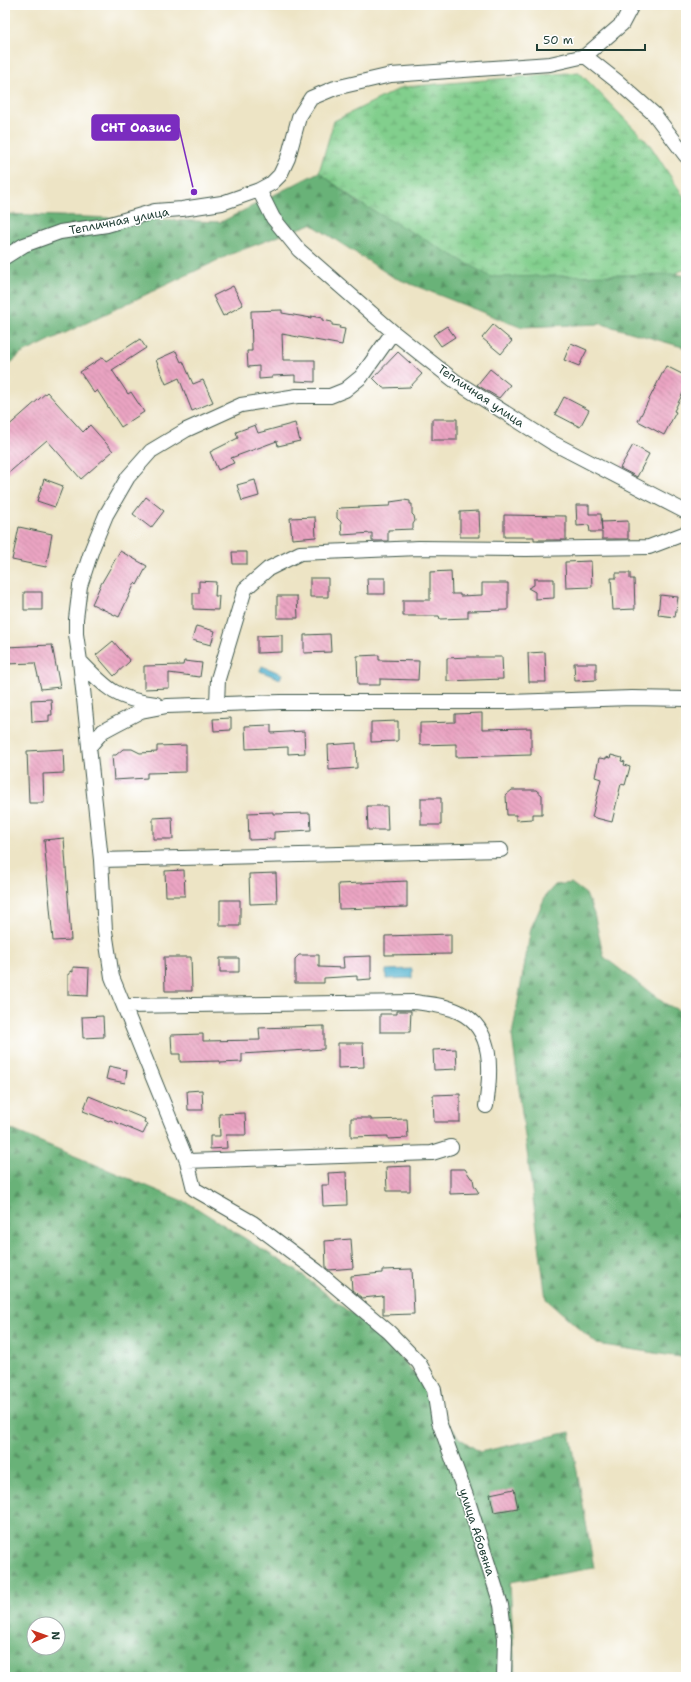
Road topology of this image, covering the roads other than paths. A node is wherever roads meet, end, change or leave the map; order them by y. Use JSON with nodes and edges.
{"nodes":[{"id":1,"x":632,"y":5,"type":"edge"},
{"id":2,"x":585,"y":56,"type":"junction"},
{"id":3,"x":686,"y":156,"type":"edge"},
{"id":4,"x":259,"y":190,"type":"junction"},
{"id":5,"x":5,"y":257,"type":"edge"},
{"id":6,"x":393,"y":332,"type":"junction"},
{"id":7,"x":686,"y":512,"type":"edge"},
{"id":8,"x":686,"y":533,"type":"edge"},
{"id":9,"x":80,"y":660,"type":"junction"},
{"id":10,"x":686,"y":699,"type":"edge"},
{"id":11,"x":217,"y":703,"type":"junction"},
{"id":12,"x":167,"y":706,"type":"junction"},
{"id":13,"x":89,"y":747,"type":"junction"},
{"id":14,"x":501,"y":850,"type":"dead end"},
{"id":15,"x":101,"y":860,"type":"junction"},
{"id":16,"x":125,"y":1006,"type":"junction"},
{"id":17,"x":486,"y":1106,"type":"dead end"},
{"id":18,"x":451,"y":1147,"type":"dead end"},
{"id":19,"x":187,"y":1160,"type":"junction"},
{"id":20,"x":504,"y":1677,"type":"edge"}],
"edges":[{"from":1,"to":2,"type":"street"},
{"from":2,"to":3,"type":"street"},
{"from":2,"to":4,"type":"street","name":"Тепличная улица"},
{"from":4,"to":5,"type":"street","name":"Тепличная улица"},
{"from":4,"to":6,"type":"street","name":"Тепличная улица"},
{"from":6,"to":7,"type":"street","name":"Тепличная улица"},
{"from":6,"to":9,"type":"street"},
{"from":8,"to":11,"type":"street"},
{"from":9,"to":12,"type":"street"},
{"from":9,"to":13,"type":"street"},
{"from":10,"to":11,"type":"street"},
{"from":11,"to":12,"type":"street"},
{"from":12,"to":13,"type":"street"},
{"from":13,"to":15,"type":"street"},
{"from":14,"to":15,"type":"street"},
{"from":15,"to":16,"type":"street"},
{"from":16,"to":17,"type":"street"},
{"from":16,"to":19,"type":"street"},
{"from":18,"to":19,"type":"street"},
{"from":19,"to":20,"type":"street","name":"улица Абовяна"}]}
